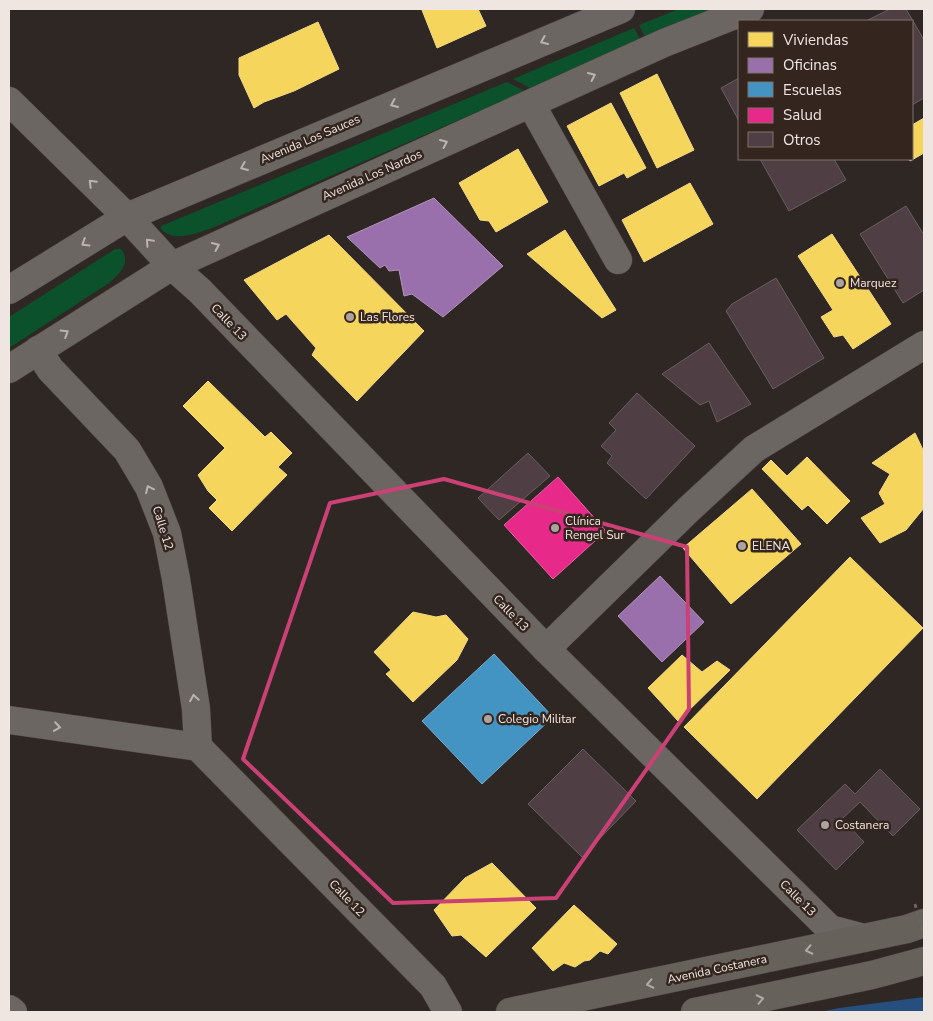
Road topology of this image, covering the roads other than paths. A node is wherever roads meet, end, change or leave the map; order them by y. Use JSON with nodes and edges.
{"nodes":[{"id":1,"x":621,"y":9,"type":"edge"},
{"id":2,"x":750,"y":9,"type":"edge"},
{"id":3,"x":9,"y":101,"type":"edge"},
{"id":4,"x":531,"y":104,"type":"junction"},
{"id":5,"x":127,"y":217,"type":"junction"},
{"id":6,"x":618,"y":260,"type":"dead end"},
{"id":7,"x":172,"y":266,"type":"junction"},
{"id":8,"x":9,"y":290,"type":"edge"},
{"id":9,"x":924,"y":345,"type":"edge"},
{"id":10,"x":38,"y":350,"type":"junction"},
{"id":11,"x":9,"y":369,"type":"edge"},
{"id":12,"x":546,"y":649,"type":"junction"},
{"id":13,"x":9,"y":720,"type":"edge"},
{"id":14,"x":198,"y":746,"type":"junction"},
{"id":15,"x":920,"y":914,"type":"edge"},
{"id":16,"x":864,"y":938,"type":"junction"},
{"id":17,"x":924,"y":961,"type":"edge"},
{"id":18,"x":872,"y":975,"type":"junction"},
{"id":19,"x":9,"y":1009,"type":"edge"},
{"id":20,"x":13,"y":1012,"type":"edge"},
{"id":21,"x":448,"y":1012,"type":"edge"},
{"id":22,"x":510,"y":1012,"type":"edge"},
{"id":23,"x":695,"y":1012,"type":"edge"}],
"edges":[{"from":1,"to":5,"type":"street","name":"Avenida Los Sauces","one_way":true},
{"from":4,"to":2,"type":"street","name":"Avenida Los Nardos","one_way":true},
{"from":5,"to":3,"type":"street","one_way":true},
{"from":4,"to":6,"type":"street"},
{"from":7,"to":4,"type":"street","name":"Avenida Los Nardos","one_way":true},
{"from":7,"to":5,"type":"street","name":"Calle 13","one_way":true},
{"from":5,"to":8,"type":"street","name":"Avenida Los Sauces","one_way":true},
{"from":10,"to":7,"type":"street","name":"Avenida Los Nardos","one_way":true},
{"from":7,"to":12,"type":"street","name":"Calle 13"},
{"from":9,"to":12,"type":"street"},
{"from":10,"to":11,"type":"street","name":"Avenida Los Nardos"},
{"from":14,"to":10,"type":"street","name":"Calle 12","one_way":true},
{"from":12,"to":16,"type":"street","name":"Calle 13"},
{"from":13,"to":14,"type":"street","one_way":true},
{"from":14,"to":21,"type":"street","name":"Calle 12"},
{"from":15,"to":16,"type":"main road","name":"Avenida Costanera"},
{"from":16,"to":18,"type":"main road"},
{"from":16,"to":22,"type":"main road","name":"Avenida Costanera","one_way":true},
{"from":17,"to":18,"type":"main road"},
{"from":23,"to":18,"type":"main road","one_way":true},
{"from":19,"to":20,"type":"street"}]}
